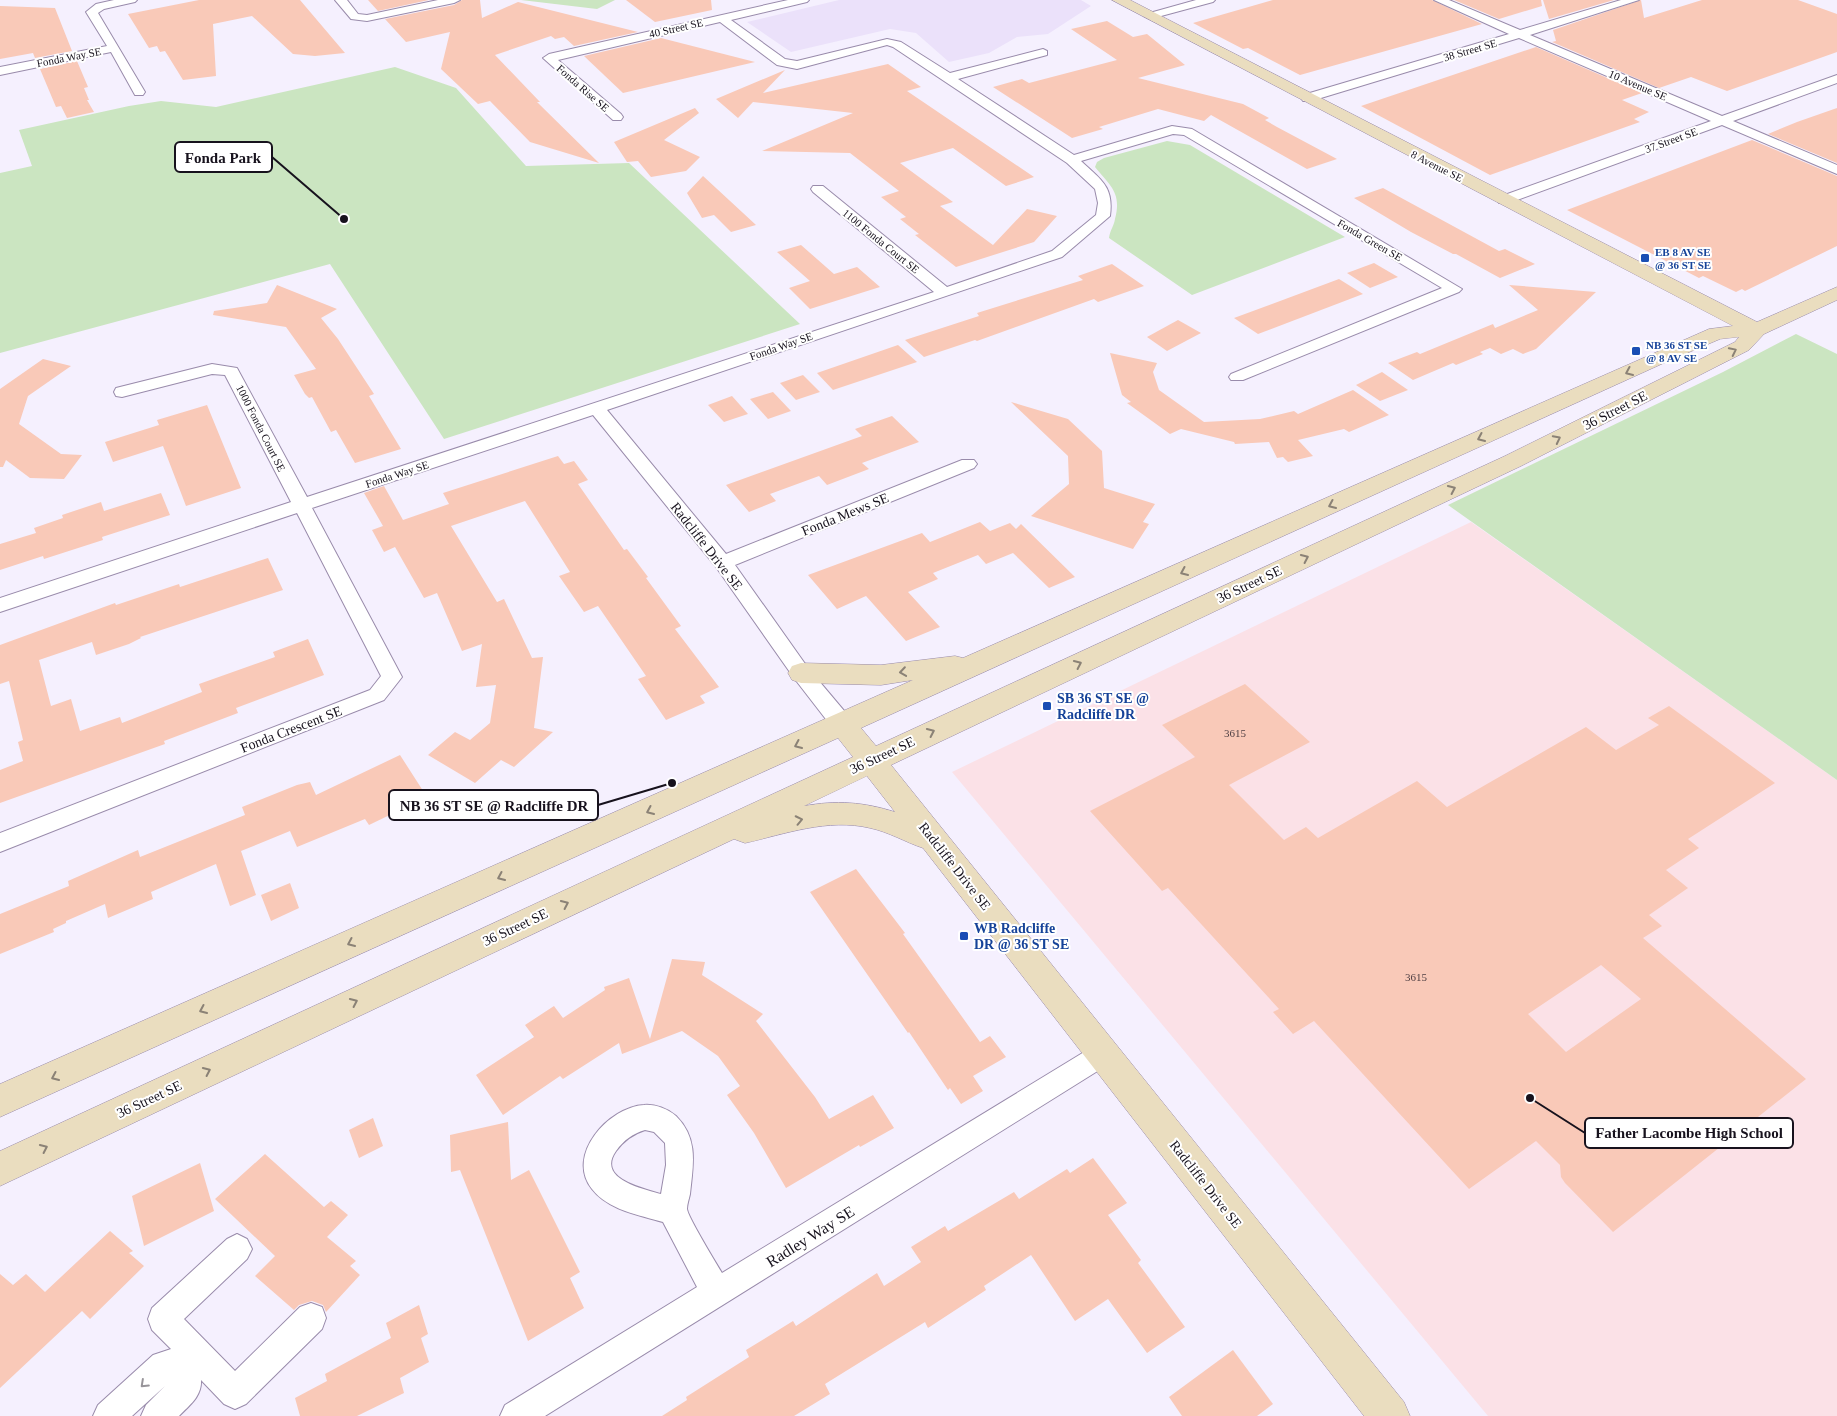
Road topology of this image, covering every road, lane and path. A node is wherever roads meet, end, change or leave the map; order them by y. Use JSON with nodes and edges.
{"nodes":[{"id":1,"x":131,"y":0,"type":"edge"},
{"id":2,"x":341,"y":0,"type":"edge"},
{"id":3,"x":454,"y":0,"type":"edge"},
{"id":4,"x":803,"y":0,"type":"edge"},
{"id":5,"x":1119,"y":0,"type":"edge"},
{"id":6,"x":1209,"y":0,"type":"edge"},
{"id":7,"x":1440,"y":0,"type":"edge"},
{"id":8,"x":1633,"y":0,"type":"edge"},
{"id":9,"x":1150,"y":16,"type":"junction"},
{"id":10,"x":721,"y":18,"type":"junction"},
{"id":11,"x":1522,"y":35,"type":"junction"},
{"id":12,"x":114,"y":48,"type":"junction"},
{"id":13,"x":1044,"y":52,"type":"dead end"},
{"id":14,"x":549,"y":58,"type":"joint"},
{"id":15,"x":0,"y":71,"type":"edge"},
{"id":16,"x":946,"y":78,"type":"junction"},
{"id":17,"x":1837,"y":79,"type":"edge"},
{"id":18,"x":139,"y":92,"type":"dead end"},
{"id":19,"x":1307,"y":98,"type":"junction"},
{"id":20,"x":617,"y":117,"type":"dead end"},
{"id":21,"x":1722,"y":121,"type":"junction"},
{"id":22,"x":1072,"y":160,"type":"junction"},
{"id":23,"x":1837,"y":170,"type":"edge"},
{"id":24,"x":818,"y":189,"type":"dead end"},
{"id":25,"x":1504,"y":200,"type":"junction"},
{"id":26,"x":944,"y":293,"type":"junction"},
{"id":27,"x":1837,"y":293,"type":"edge"},
{"id":28,"x":1757,"y":330,"type":"junction"},
{"id":29,"x":1237,"y":377,"type":"dead end"},
{"id":30,"x":122,"y":392,"type":"dead end"},
{"id":31,"x":596,"y":408,"type":"junction"},
{"id":32,"x":968,"y":464,"type":"dead end"},
{"id":33,"x":300,"y":505,"type":"junction"},
{"id":34,"x":722,"y":564,"type":"junction"},
{"id":35,"x":0,"y":605,"type":"edge"},
{"id":36,"x":986,"y":661,"type":"junction"},
{"id":37,"x":801,"y":673,"type":"junction"},
{"id":38,"x":843,"y":725,"type":"junction"},
{"id":39,"x":871,"y":760,"type":"junction"},
{"id":40,"x":700,"y":840,"type":"junction"},
{"id":41,"x":935,"y":840,"type":"junction"},
{"id":42,"x":0,"y":843,"type":"edge"},
{"id":43,"x":1103,"y":1054,"type":"junction"},
{"id":44,"x":0,"y":1101,"type":"edge"},
{"id":45,"x":0,"y":1169,"type":"edge"},
{"id":46,"x":673,"y":1211,"type":"dead end"},
{"id":47,"x":237,"y":1249,"type":"dead end"},
{"id":48,"x":717,"y":1294,"type":"junction"},
{"id":49,"x":310,"y":1318,"type":"dead end"},
{"id":50,"x":189,"y":1357,"type":"junction"},
{"id":51,"x":109,"y":1416,"type":"edge"},
{"id":52,"x":157,"y":1416,"type":"edge"},
{"id":53,"x":516,"y":1416,"type":"edge"},
{"id":54,"x":1390,"y":1416,"type":"edge"}],
"edges":[{"from":1,"to":12,"type":"street","name":"Fonda Way SE"},
{"from":2,"to":3,"type":"street"},
{"from":4,"to":10,"type":"street","name":"40 Street SE"},
{"from":5,"to":9,"type":"main road","name":"8 Avenue SE"},
{"from":6,"to":9,"type":"street"},
{"from":7,"to":11,"type":"street","name":"10 Avenue SE"},
{"from":8,"to":11,"type":"street","name":"38 Street SE"},
{"from":9,"to":19,"type":"main road","name":"8 Avenue SE"},
{"from":10,"to":14,"type":"street","name":"40 Street SE"},
{"from":10,"to":16,"type":"street","name":"Fonda Way SE"},
{"from":11,"to":19,"type":"street","name":"38 Street SE"},
{"from":11,"to":21,"type":"street","name":"10 Avenue SE"},
{"from":12,"to":15,"type":"street","name":"Fonda Way SE"},
{"from":12,"to":18,"type":"street"},
{"from":13,"to":16,"type":"street"},
{"from":14,"to":20,"type":"street","name":"Fonda Rise SE"},
{"from":16,"to":22,"type":"street","name":"Fonda Way SE"},
{"from":17,"to":21,"type":"street","name":"37 Street SE"},
{"from":19,"to":25,"type":"main road","name":"8 Avenue SE"},
{"from":21,"to":23,"type":"street","name":"10 Avenue SE"},
{"from":21,"to":25,"type":"street","name":"37 Street SE"},
{"from":22,"to":26,"type":"street","name":"Fonda Way SE"},
{"from":22,"to":29,"type":"street","name":"Fonda Green SE"},
{"from":24,"to":26,"type":"street","name":"1100 Fonda Court SE"},
{"from":25,"to":28,"type":"main road","name":"8 Avenue SE"},
{"from":26,"to":31,"type":"street","name":"Fonda Way SE"},
{"from":27,"to":28,"type":"main road","name":"36 Street SE"},
{"from":28,"to":36,"type":"main road","name":"36 Street SE","one_way":true},
{"from":39,"to":28,"type":"main road","name":"36 Street SE","one_way":true},
{"from":30,"to":33,"type":"street","name":"1000 Fonda Court SE"},
{"from":31,"to":33,"type":"street","name":"Fonda Way SE"},
{"from":31,"to":34,"type":"street","name":"Radcliffe Drive SE"},
{"from":32,"to":34,"type":"street","name":"Fonda Mews SE"},
{"from":33,"to":35,"type":"street","name":"Fonda Way SE"},
{"from":33,"to":42,"type":"street","name":"Fonda Crescent SE"},
{"from":34,"to":37,"type":"street","name":"Radcliffe Drive SE"},
{"from":36,"to":37,"type":"main road","one_way":true},
{"from":36,"to":38,"type":"main road","name":"36 Street SE"},
{"from":37,"to":38,"type":"street","name":"Radcliffe Drive SE"},
{"from":38,"to":39,"type":"main road","name":"Radcliffe Drive SE"},
{"from":38,"to":44,"type":"main road","name":"36 Street SE","one_way":true},
{"from":39,"to":40,"type":"main road","name":"36 Street SE"},
{"from":39,"to":41,"type":"main road","name":"Radcliffe Drive SE"},
{"from":40,"to":41,"type":"main road","one_way":true},
{"from":45,"to":40,"type":"main road","name":"36 Street SE","one_way":true},
{"from":41,"to":43,"type":"main road","name":"Radcliffe Drive SE"},
{"from":43,"to":48,"type":"street","name":"Radley Way SE"},
{"from":43,"to":54,"type":"main road","name":"Radcliffe Drive SE"},
{"from":46,"to":48,"type":"street"},
{"from":47,"to":50,"type":"street"},
{"from":48,"to":53,"type":"street","name":"Radley Way SE"},
{"from":49,"to":50,"type":"street"},
{"from":50,"to":51,"type":"street","one_way":true},
{"from":50,"to":52,"type":"street"}]}
